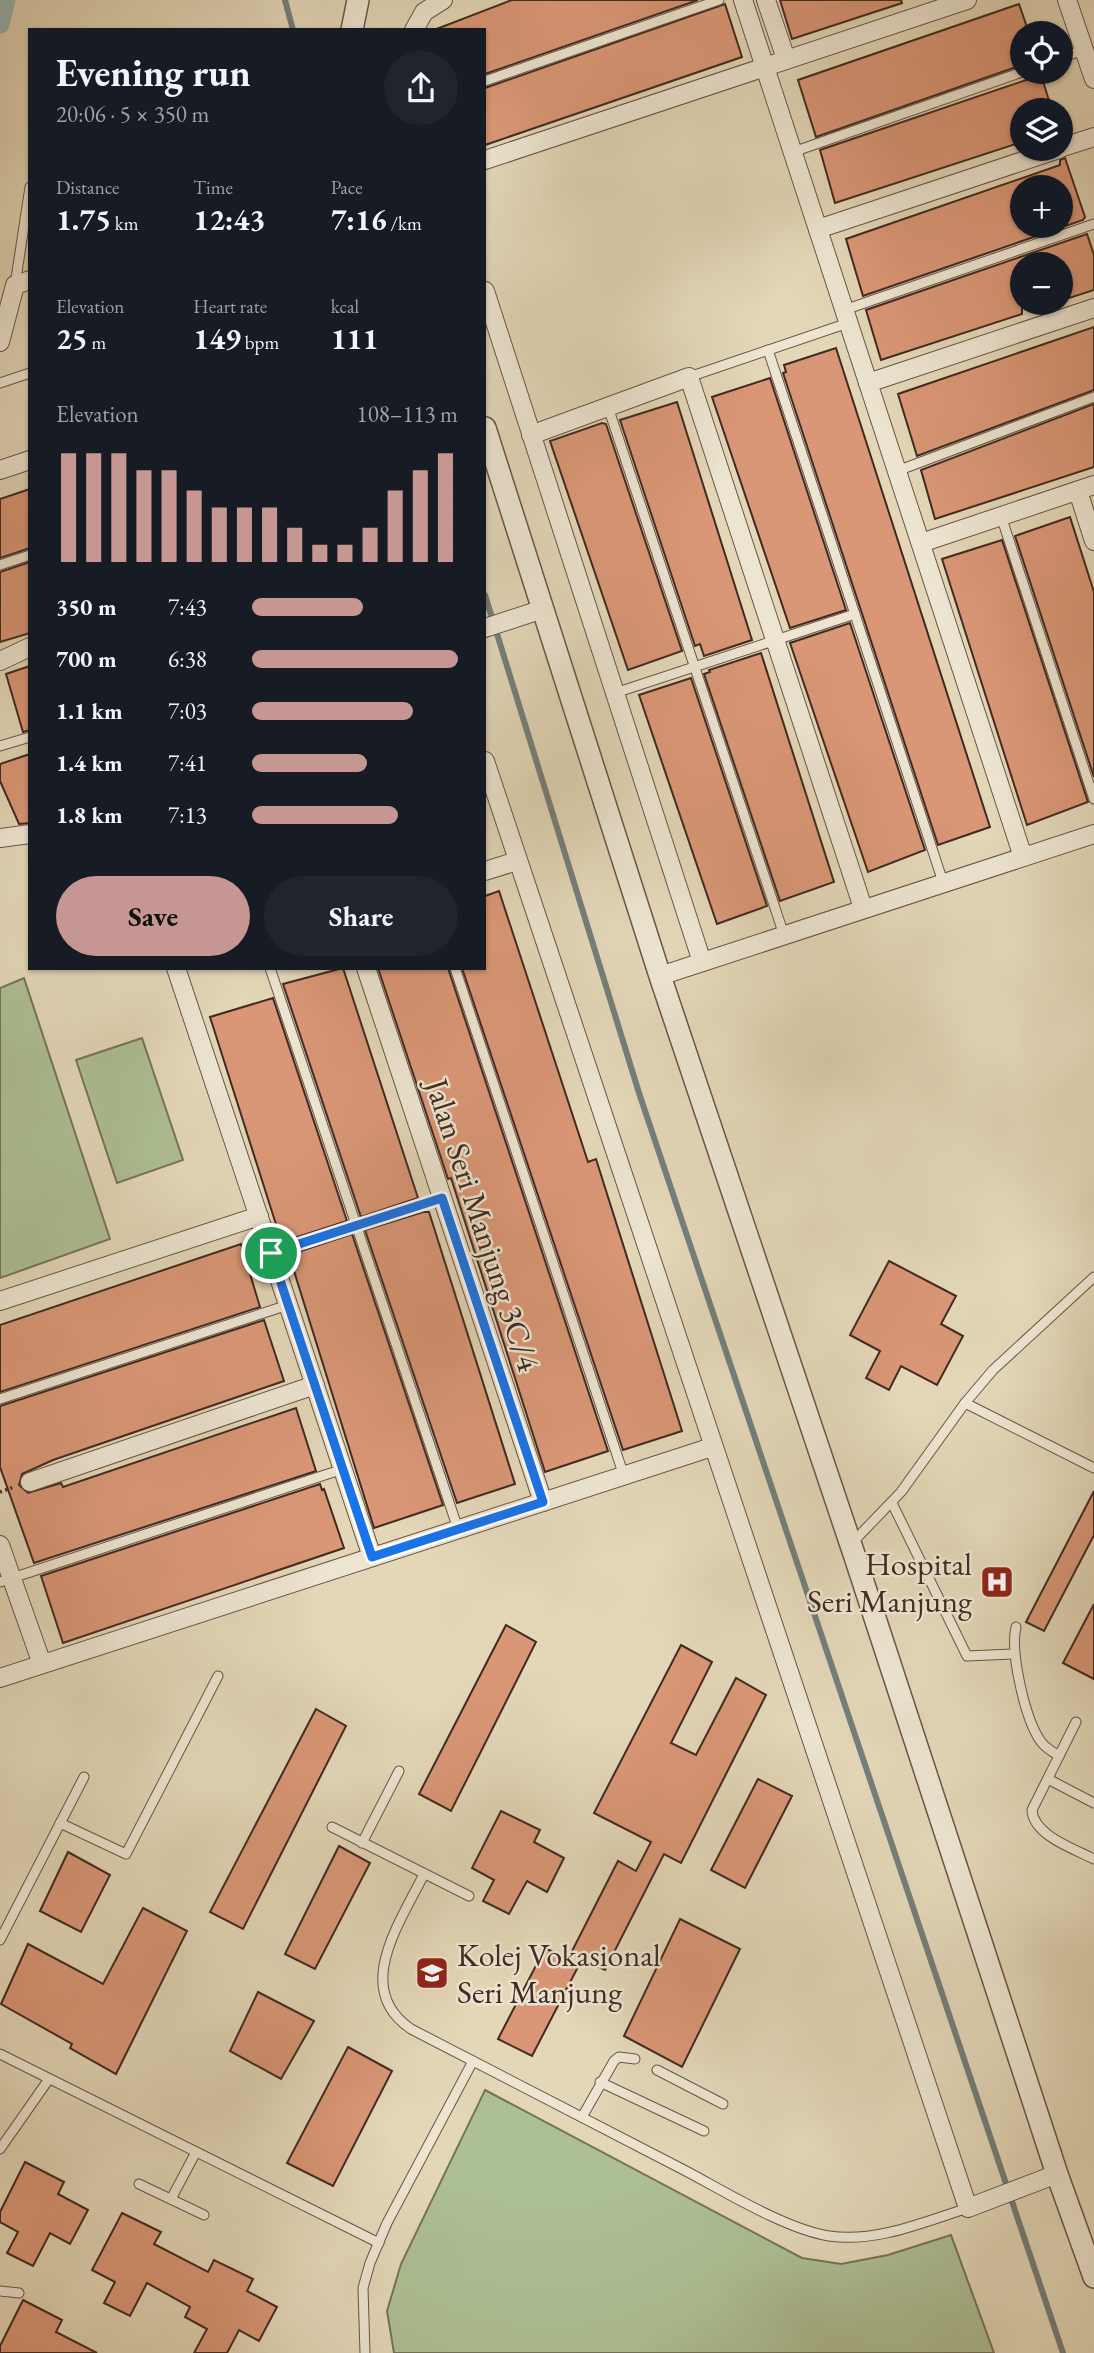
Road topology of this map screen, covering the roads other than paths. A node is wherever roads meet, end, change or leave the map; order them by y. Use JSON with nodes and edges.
{"nodes":[{"id":1,"x":358,"y":0,"type":"edge"},
{"id":2,"x":443,"y":0,"type":"edge"},
{"id":3,"x":719,"y":0,"type":"edge"},
{"id":4,"x":743,"y":0,"type":"edge"},
{"id":5,"x":766,"y":0,"type":"edge"},
{"id":6,"x":967,"y":0,"type":"edge"},
{"id":7,"x":1067,"y":0,"type":"edge"},
{"id":8,"x":352,"y":28,"type":"edge"},
{"id":9,"x":415,"y":28,"type":"edge"},
{"id":10,"x":1084,"y":50,"type":"junction"},
{"id":11,"x":1073,"y":54,"type":"edge"},
{"id":12,"x":786,"y":59,"type":"junction"},
{"id":13,"x":765,"y":66,"type":"junction"},
{"id":14,"x":1093,"y":75,"type":"edge"},
{"id":15,"x":1010,"y":76,"type":"edge"},
{"id":16,"x":486,"y":82,"type":"edge"},
{"id":17,"x":1094,"y":137,"type":"edge"},
{"id":18,"x":1073,"y":144,"type":"edge"},
{"id":19,"x":793,"y":152,"type":"junction"},
{"id":20,"x":486,"y":160,"type":"edge"},
{"id":21,"x":1021,"y":161,"type":"edge"},
{"id":22,"x":28,"y":211,"type":"edge"},
{"id":23,"x":1094,"y":224,"type":"edge"},
{"id":24,"x":818,"y":229,"type":"junction"},
{"id":25,"x":22,"y":283,"type":"edge"},
{"id":26,"x":486,"y":294,"type":"edge"},
{"id":27,"x":1094,"y":308,"type":"edge"},
{"id":28,"x":846,"y":316,"type":"junction"},
{"id":29,"x":0,"y":342,"type":"edge"},
{"id":30,"x":768,"y":350,"type":"junction"},
{"id":31,"x":28,"y":374,"type":"edge"},
{"id":32,"x":689,"y":377,"type":"junction"},
{"id":33,"x":0,"y":383,"type":"edge"},
{"id":34,"x":868,"y":383,"type":"junction"},
{"id":35,"x":1094,"y":397,"type":"edge"},
{"id":36,"x":608,"y":407,"type":"junction"},
{"id":37,"x":486,"y":431,"type":"edge"},
{"id":38,"x":531,"y":435,"type":"junction"},
{"id":39,"x":28,"y":461,"type":"edge"},
{"id":40,"x":0,"y":470,"type":"edge"},
{"id":41,"x":897,"y":471,"type":"junction"},
{"id":42,"x":1086,"y":488,"type":"edge"},
{"id":43,"x":1001,"y":516,"type":"junction"},
{"id":44,"x":1094,"y":541,"type":"edge"},
{"id":45,"x":921,"y":543,"type":"junction"},
{"id":46,"x":28,"y":556,"type":"edge"},
{"id":47,"x":0,"y":565,"type":"edge"},
{"id":48,"x":543,"y":609,"type":"junction"},
{"id":49,"x":855,"y":614,"type":"junction"},
{"id":50,"x":486,"y":628,"type":"edge"},
{"id":51,"x":776,"y":641,"type":"junction"},
{"id":52,"x":28,"y":647,"type":"edge"},
{"id":53,"x":0,"y":661,"type":"edge"},
{"id":54,"x":694,"y":666,"type":"junction"},
{"id":55,"x":615,"y":693,"type":"junction"},
{"id":56,"x":28,"y":738,"type":"edge"},
{"id":57,"x":0,"y":746,"type":"edge"},
{"id":58,"x":486,"y":764,"type":"edge"},
{"id":59,"x":1094,"y":799,"type":"edge"},
{"id":60,"x":28,"y":834,"type":"edge"},
{"id":61,"x":1094,"y":834,"type":"edge"},
{"id":62,"x":0,"y":838,"type":"edge"},
{"id":63,"x":1023,"y":857,"type":"junction"},
{"id":64,"x":517,"y":861,"type":"junction"},
{"id":65,"x":486,"y":871,"type":"edge"},
{"id":66,"x":943,"y":882,"type":"junction"},
{"id":67,"x":863,"y":908,"type":"junction"},
{"id":68,"x":784,"y":934,"type":"junction"},
{"id":69,"x":702,"y":962,"type":"junction"},
{"id":70,"x":181,"y":970,"type":"edge"},
{"id":71,"x":271,"y":970,"type":"edge"},
{"id":72,"x":367,"y":970,"type":"edge"},
{"id":73,"x":456,"y":970,"type":"edge"},
{"id":74,"x":660,"y":976,"type":"junction"},
{"id":75,"x":442,"y":1198,"type":"junction"},
{"id":76,"x":259,"y":1216,"type":"junction"},
{"id":77,"x":354,"y":1226,"type":"junction"},
{"id":78,"x":271,"y":1253,"type":"junction"},
{"id":79,"x":1093,"y":1279,"type":"edge"},
{"id":80,"x":0,"y":1301,"type":"edge"},
{"id":81,"x":288,"y":1305,"type":"junction"},
{"id":82,"x":315,"y":1385,"type":"junction"},
{"id":83,"x":0,"y":1399,"type":"edge"},
{"id":84,"x":965,"y":1402,"type":"junction"},
{"id":85,"x":712,"y":1447,"type":"junction"},
{"id":86,"x":1094,"y":1468,"type":"edge"},
{"id":87,"x":343,"y":1469,"type":"junction"},
{"id":88,"x":624,"y":1476,"type":"junction"},
{"id":89,"x":30,"y":1482,"type":"dead end"},
{"id":90,"x":543,"y":1502,"type":"junction"},
{"id":91,"x":892,"y":1503,"type":"junction"},
{"id":92,"x":458,"y":1529,"type":"junction"},
{"id":93,"x":850,"y":1544,"type":"junction"},
{"id":94,"x":0,"y":1545,"type":"edge"},
{"id":95,"x":372,"y":1557,"type":"junction"},
{"id":96,"x":6,"y":1580,"type":"edge"},
{"id":97,"x":1016,"y":1627,"type":"dead end"},
{"id":98,"x":1013,"y":1654,"type":"junction"},
{"id":99,"x":42,"y":1664,"type":"junction"},
{"id":100,"x":218,"y":1676,"type":"dead end"},
{"id":101,"x":0,"y":1678,"type":"edge"},
{"id":102,"x":1076,"y":1722,"type":"dead end"},
{"id":103,"x":1059,"y":1756,"type":"junction"},
{"id":104,"x":399,"y":1771,"type":"dead end"},
{"id":105,"x":84,"y":1777,"type":"dead end"},
{"id":106,"x":1048,"y":1779,"type":"junction"},
{"id":107,"x":1094,"y":1803,"type":"edge"},
{"id":108,"x":60,"y":1824,"type":"junction"},
{"id":109,"x":332,"y":1827,"type":"dead end"},
{"id":110,"x":362,"y":1843,"type":"junction"},
{"id":111,"x":1094,"y":1859,"type":"edge"},
{"id":112,"x":424,"y":1874,"type":"junction"},
{"id":113,"x":469,"y":1896,"type":"dead end"},
{"id":114,"x":0,"y":1940,"type":"edge"},
{"id":115,"x":0,"y":2054,"type":"edge"},
{"id":116,"x":635,"y":2059,"type":"dead end"},
{"id":117,"x":473,"y":2061,"type":"junction"},
{"id":118,"x":657,"y":2070,"type":"dead end"},
{"id":119,"x":49,"y":2079,"type":"junction"},
{"id":120,"x":600,"y":2082,"type":"junction"},
{"id":121,"x":723,"y":2104,"type":"dead end"},
{"id":122,"x":582,"y":2117,"type":"junction"},
{"id":123,"x":704,"y":2131,"type":"dead end"},
{"id":124,"x":0,"y":2149,"type":"edge"},
{"id":125,"x":196,"y":2152,"type":"junction"},
{"id":126,"x":1057,"y":2174,"type":"junction"},
{"id":127,"x":139,"y":2184,"type":"dead end"},
{"id":128,"x":172,"y":2199,"type":"junction"},
{"id":129,"x":968,"y":2207,"type":"junction"},
{"id":130,"x":204,"y":2215,"type":"dead end"},
{"id":131,"x":379,"y":2244,"type":"junction"},
{"id":132,"x":1094,"y":2277,"type":"edge"},
{"id":133,"x":0,"y":2291,"type":"edge"},
{"id":134,"x":19,"y":2293,"type":"dead end"},
{"id":135,"x":365,"y":2353,"type":"edge"}],
"edges":[{"from":1,"to":8,"type":"street"},
{"from":2,"to":9,"type":"street"},
{"from":3,"to":16,"type":"lane"},
{"from":4,"to":13,"type":"street"},
{"from":5,"to":12,"type":"street"},
{"from":6,"to":12,"type":"street"},
{"from":7,"to":10,"type":"street"},
{"from":10,"to":11,"type":"lane"},
{"from":10,"to":14,"type":"street"},
{"from":12,"to":13,"type":"street"},
{"from":13,"to":19,"type":"street"},
{"from":13,"to":20,"type":"street"},
{"from":15,"to":19,"type":"lane"},
{"from":17,"to":18,"type":"street"},
{"from":19,"to":24,"type":"street"},
{"from":21,"to":24,"type":"street"},
{"from":22,"to":25,"type":"lane"},
{"from":23,"to":28,"type":"lane"},
{"from":24,"to":28,"type":"street"},
{"from":25,"to":29,"type":"street"},
{"from":26,"to":38,"type":"street"},
{"from":27,"to":34,"type":"street"},
{"from":28,"to":30,"type":"lane"},
{"from":28,"to":34,"type":"street"},
{"from":30,"to":32,"type":"lane"},
{"from":30,"to":49,"type":"lane"},
{"from":31,"to":33,"type":"lane"},
{"from":32,"to":36,"type":"street"},
{"from":32,"to":51,"type":"street"},
{"from":34,"to":41,"type":"street"},
{"from":35,"to":41,"type":"lane"},
{"from":36,"to":38,"type":"street"},
{"from":36,"to":54,"type":"lane"},
{"from":37,"to":48,"type":"street"},
{"from":38,"to":55,"type":"street"},
{"from":39,"to":40,"type":"street"},
{"from":41,"to":45,"type":"street"},
{"from":42,"to":43,"type":"street"},
{"from":42,"to":44,"type":"street"},
{"from":43,"to":45,"type":"street"},
{"from":43,"to":59,"type":"lane"},
{"from":45,"to":63,"type":"street"},
{"from":46,"to":47,"type":"lane"},
{"from":48,"to":50,"type":"street"},
{"from":48,"to":74,"type":"street"},
{"from":49,"to":51,"type":"lane"},
{"from":49,"to":66,"type":"lane"},
{"from":51,"to":54,"type":"lane"},
{"from":51,"to":67,"type":"street"},
{"from":52,"to":53,"type":"street"},
{"from":54,"to":55,"type":"lane"},
{"from":54,"to":68,"type":"lane"},
{"from":55,"to":69,"type":"street"},
{"from":56,"to":57,"type":"lane"},
{"from":58,"to":64,"type":"street"},
{"from":60,"to":62,"type":"street"},
{"from":61,"to":63,"type":"street"},
{"from":63,"to":66,"type":"street"},
{"from":64,"to":65,"type":"street"},
{"from":64,"to":85,"type":"street"},
{"from":66,"to":67,"type":"street"},
{"from":67,"to":68,"type":"street"},
{"from":68,"to":69,"type":"street"},
{"from":69,"to":74,"type":"street"},
{"from":70,"to":76,"type":"street"},
{"from":71,"to":77,"type":"lane"},
{"from":72,"to":75,"type":"street","name":"Jalan Seri Manjung 3C/4"},
{"from":73,"to":88,"type":"lane"},
{"from":74,"to":93,"type":"street"},
{"from":75,"to":77,"type":"lane"},
{"from":75,"to":90,"type":"street","name":"Jalan Seri Manjung 3C/4"},
{"from":76,"to":78,"type":"street"},
{"from":76,"to":80,"type":"street"},
{"from":77,"to":78,"type":"lane"},
{"from":77,"to":92,"type":"lane"},
{"from":78,"to":81,"type":"street"},
{"from":79,"to":84,"type":"lane"},
{"from":81,"to":82,"type":"street"},
{"from":81,"to":83,"type":"lane"},
{"from":82,"to":87,"type":"street"},
{"from":82,"to":89,"type":"street"},
{"from":84,"to":86,"type":"lane"},
{"from":84,"to":91,"type":"lane"},
{"from":85,"to":88,"type":"street"},
{"from":85,"to":129,"type":"street"},
{"from":87,"to":95,"type":"street"},
{"from":87,"to":96,"type":"lane"},
{"from":88,"to":90,"type":"street"},
{"from":90,"to":92,"type":"street"},
{"from":91,"to":93,"type":"lane"},
{"from":91,"to":98,"type":"lane"},
{"from":92,"to":95,"type":"street"},
{"from":93,"to":126,"type":"street"},
{"from":94,"to":96,"type":"street"},
{"from":95,"to":99,"type":"street"},
{"from":96,"to":99,"type":"street"},
{"from":97,"to":98,"type":"lane"},
{"from":98,"to":103,"type":"lane"},
{"from":99,"to":101,"type":"street"},
{"from":100,"to":108,"type":"lane"},
{"from":102,"to":103,"type":"lane"},
{"from":103,"to":106,"type":"lane"},
{"from":104,"to":110,"type":"lane"},
{"from":105,"to":108,"type":"lane"},
{"from":106,"to":107,"type":"lane"},
{"from":106,"to":111,"type":"lane"},
{"from":108,"to":114,"type":"lane"},
{"from":109,"to":110,"type":"lane"},
{"from":110,"to":112,"type":"lane"},
{"from":112,"to":113,"type":"lane"},
{"from":112,"to":117,"type":"lane"},
{"from":115,"to":119,"type":"lane"},
{"from":116,"to":120,"type":"lane"},
{"from":117,"to":122,"type":"lane"},
{"from":117,"to":131,"type":"lane"},
{"from":118,"to":121,"type":"lane"},
{"from":119,"to":124,"type":"lane"},
{"from":119,"to":125,"type":"lane"},
{"from":120,"to":122,"type":"lane"},
{"from":120,"to":123,"type":"lane"},
{"from":122,"to":129,"type":"lane"},
{"from":125,"to":128,"type":"lane"},
{"from":125,"to":131,"type":"lane"},
{"from":126,"to":129,"type":"street"},
{"from":126,"to":132,"type":"street"},
{"from":127,"to":128,"type":"lane"},
{"from":128,"to":130,"type":"lane"},
{"from":131,"to":135,"type":"lane"},
{"from":133,"to":134,"type":"lane"}]}
